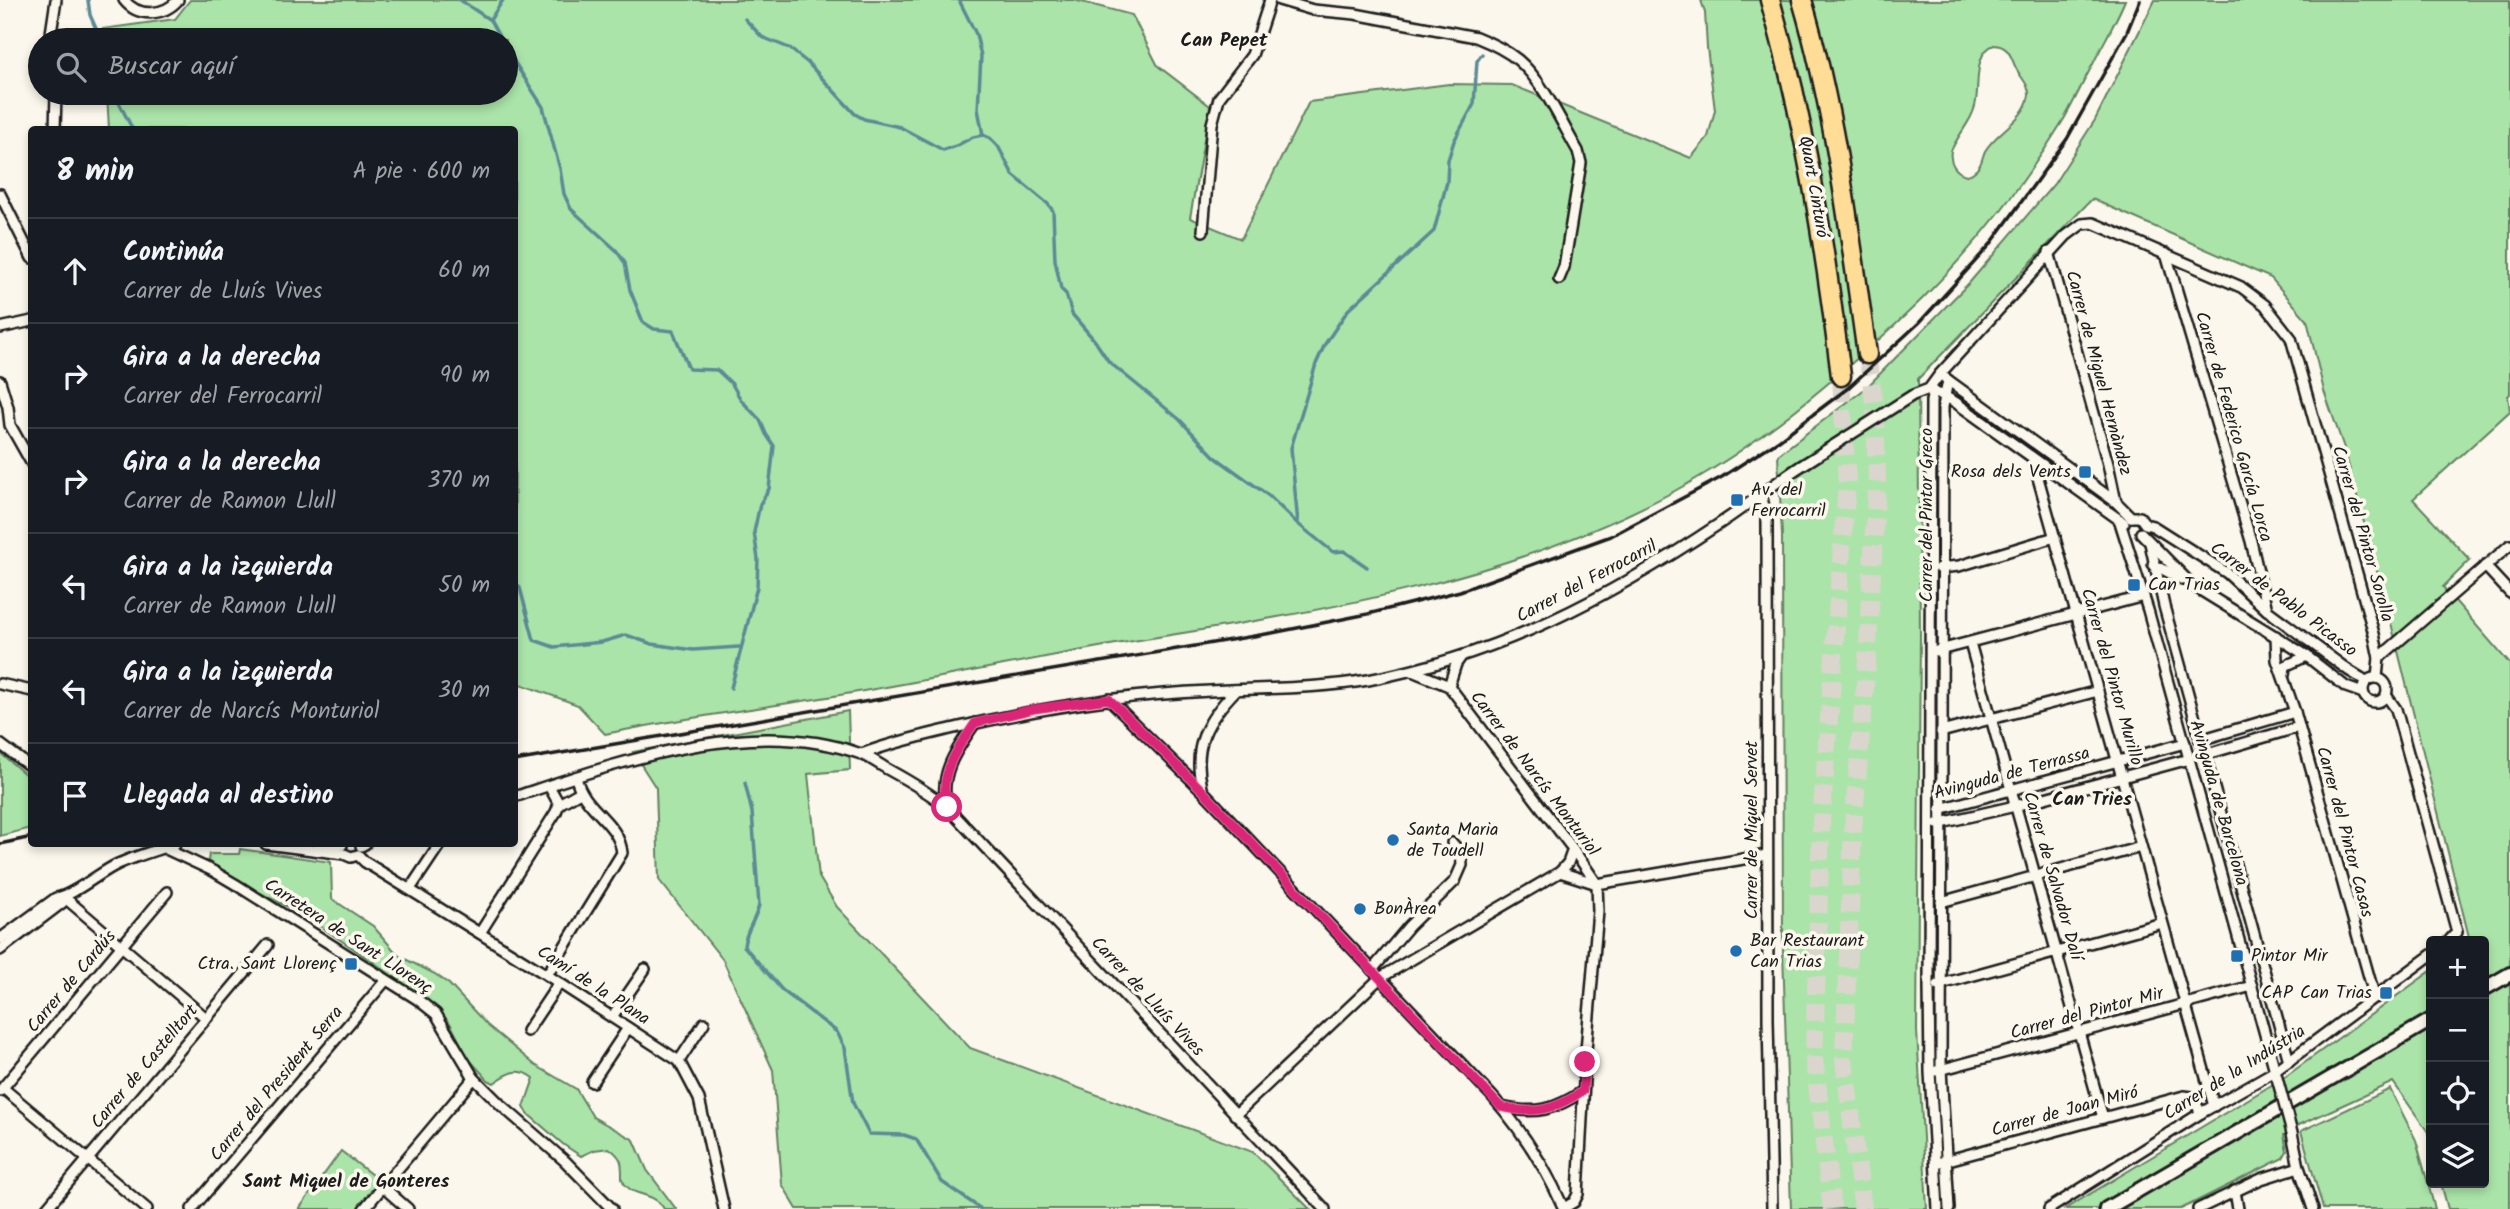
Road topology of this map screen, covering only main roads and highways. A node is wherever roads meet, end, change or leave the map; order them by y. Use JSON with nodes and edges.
{"nodes":[{"id":1,"x":1770,"y":0,"type":"edge"},
{"id":2,"x":1802,"y":0,"type":"edge"},
{"id":3,"x":1867,"y":354,"type":"tunnel mouth"},
{"id":4,"x":1841,"y":376,"type":"tunnel mouth"}],
"edges":[{"from":1,"to":4,"type":"highway","name":"Quart Cinturó"},
{"from":2,"to":3,"type":"highway","name":"Quart Cinturó"}]}
